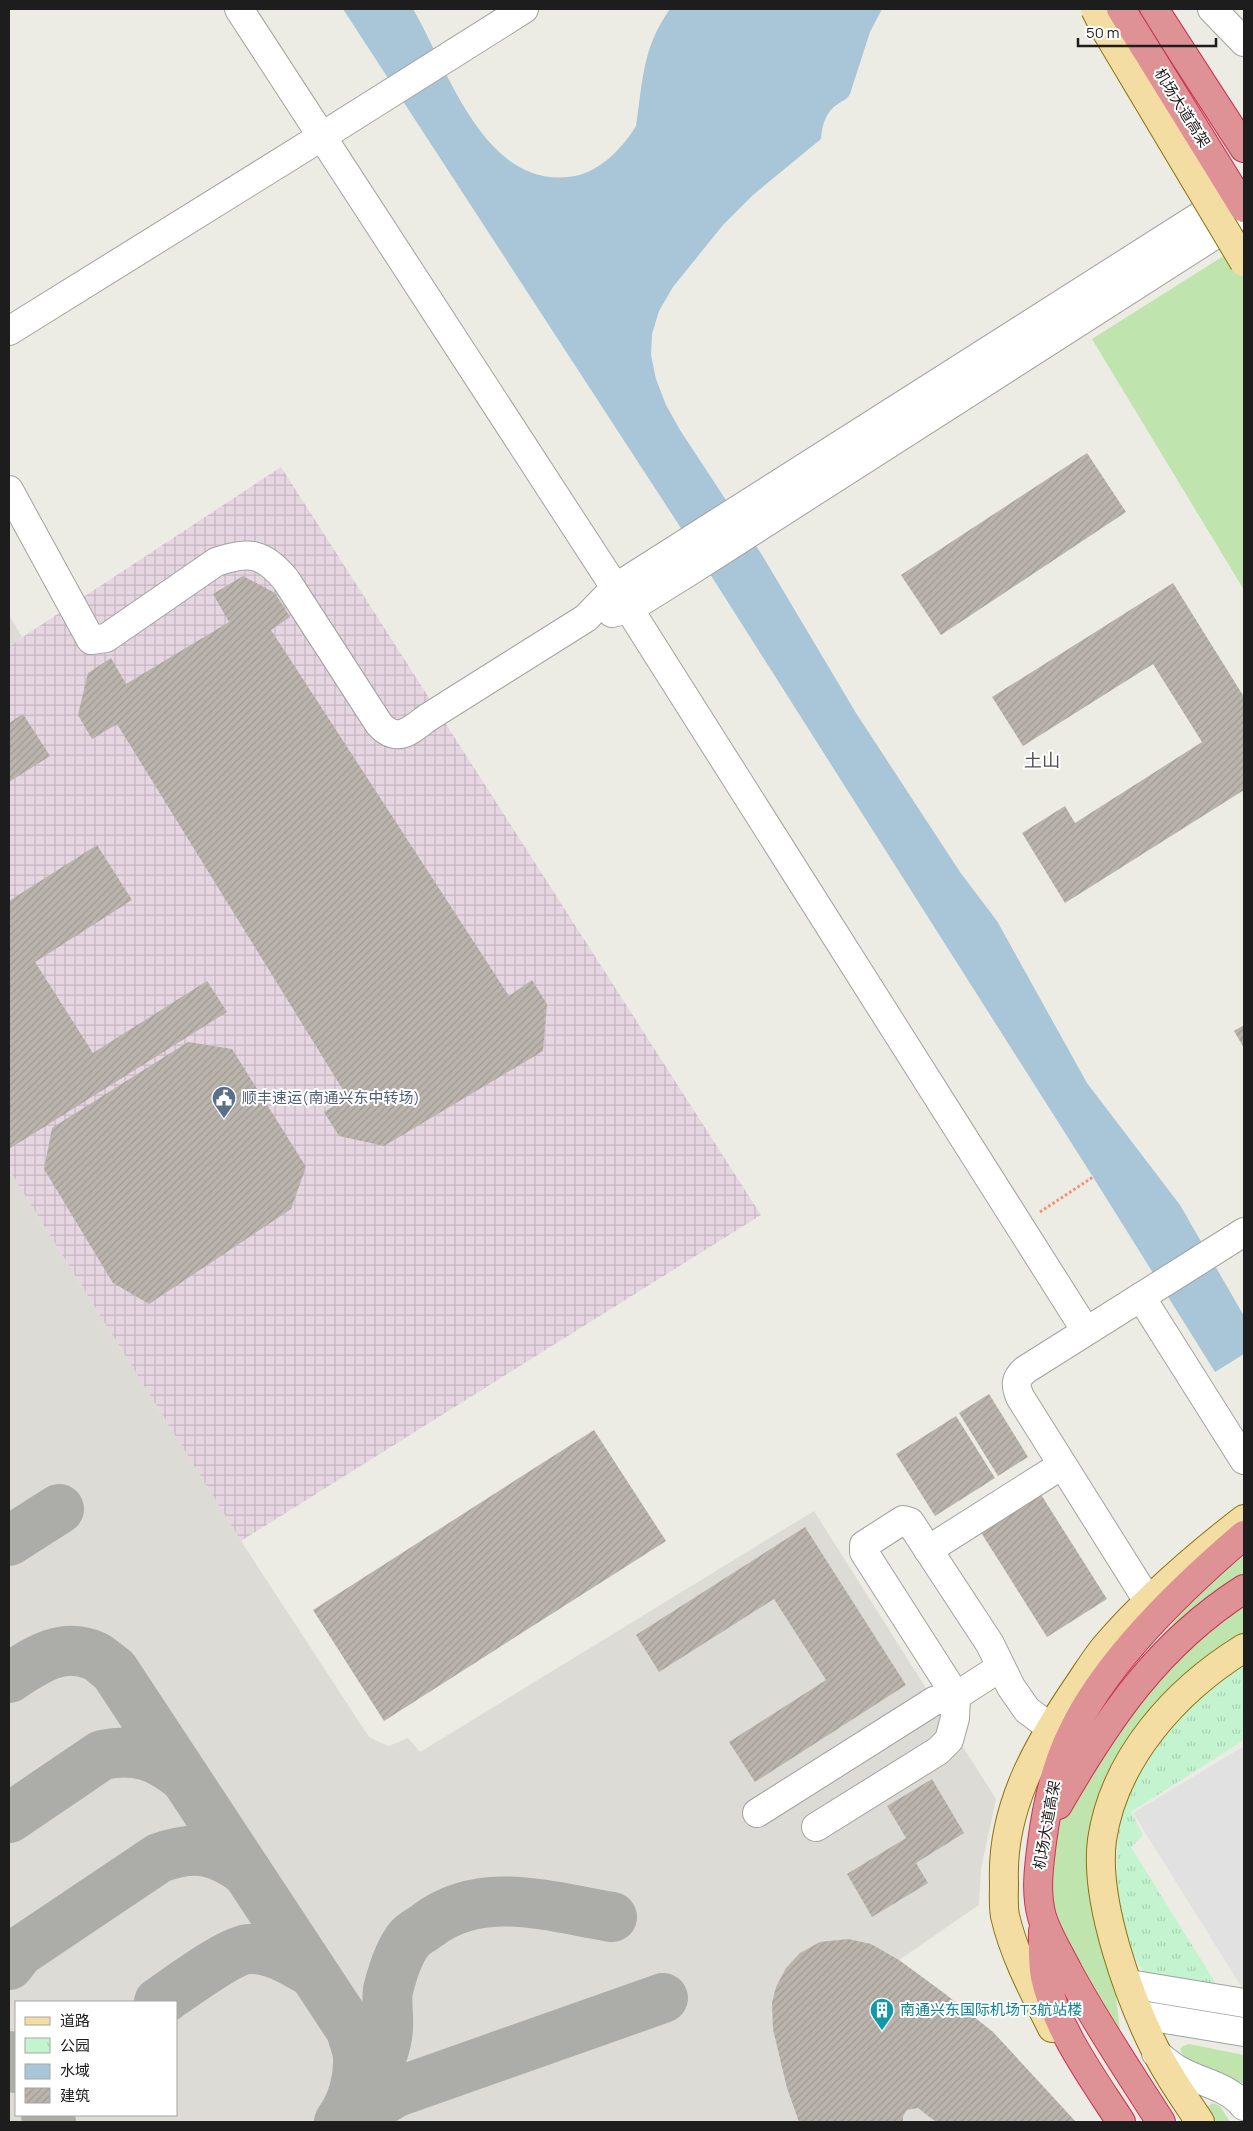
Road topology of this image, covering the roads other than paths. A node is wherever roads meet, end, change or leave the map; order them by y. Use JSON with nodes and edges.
{"nodes":[{"id":1,"x":239,"y":9,"type":"edge"},
{"id":2,"x":524,"y":9,"type":"edge"},
{"id":3,"x":1095,"y":9,"type":"edge"},
{"id":4,"x":1120,"y":9,"type":"edge"},
{"id":5,"x":1154,"y":9,"type":"edge"},
{"id":6,"x":1212,"y":9,"type":"edge"},
{"id":7,"x":1244,"y":42,"type":"edge"},
{"id":8,"x":321,"y":137,"type":"junction"},
{"id":9,"x":1244,"y":148,"type":"edge"},
{"id":10,"x":1244,"y":187,"type":"edge"},
{"id":11,"x":1244,"y":208,"type":"edge"},
{"id":12,"x":1244,"y":216,"type":"edge"},
{"id":13,"x":1244,"y":262,"type":"edge"},
{"id":14,"x":9,"y":330,"type":"edge"},
{"id":15,"x":9,"y":490,"type":"edge"},
{"id":16,"x":622,"y":598,"type":"junction"},
{"id":17,"x":1234,"y":1238,"type":"edge"},
{"id":18,"x":1147,"y":1293,"type":"junction"},
{"id":19,"x":1086,"y":1332,"type":"junction"},
{"id":20,"x":1244,"y":1460,"type":"edge"},
{"id":21,"x":1062,"y":1465,"type":"junction"},
{"id":22,"x":1244,"y":1519,"type":"edge"},
{"id":23,"x":1244,"y":1535,"type":"edge"},
{"id":24,"x":928,"y":1550,"type":"junction"},
{"id":25,"x":1244,"y":1589,"type":"edge"},
{"id":26,"x":1148,"y":1602,"type":"junction"},
{"id":27,"x":1244,"y":1648,"type":"edge"},
{"id":28,"x":1001,"y":1668,"type":"junction"},
{"id":29,"x":956,"y":1696,"type":"junction"},
{"id":30,"x":1051,"y":1728,"type":"junction"},
{"id":31,"x":757,"y":1813,"type":"dead end"},
{"id":32,"x":816,"y":1826,"type":"dead end"},
{"id":33,"x":1043,"y":1830,"type":"junction"},
{"id":34,"x":1042,"y":1917,"type":"junction"},
{"id":35,"x":1244,"y":2003,"type":"edge"},
{"id":36,"x":1142,"y":2016,"type":"junction"},
{"id":37,"x":1244,"y":2017,"type":"edge"},
{"id":38,"x":1244,"y":2032,"type":"edge"},
{"id":39,"x":1244,"y":2046,"type":"edge"},
{"id":40,"x":1244,"y":2106,"type":"edge"},
{"id":41,"x":1111,"y":2122,"type":"edge"},
{"id":42,"x":1121,"y":2122,"type":"edge"},
{"id":43,"x":1160,"y":2122,"type":"edge"},
{"id":44,"x":1200,"y":2122,"type":"edge"}],
"edges":[{"from":1,"to":8,"type":"street"},
{"from":2,"to":8,"type":"street"},
{"from":3,"to":13,"type":"main road","bridge":true},
{"from":4,"to":11,"type":"highway","name":"机场大道高架","bridge":true},
{"from":5,"to":9,"type":"highway"},
{"from":6,"to":7,"type":"street"},
{"from":8,"to":14,"type":"street"},
{"from":8,"to":16,"type":"street"},
{"from":10,"to":16,"type":"street"},
{"from":12,"to":16,"type":"street"},
{"from":15,"to":16,"type":"street"},
{"from":16,"to":19,"type":"street"},
{"from":17,"to":18,"type":"street"},
{"from":18,"to":19,"type":"street"},
{"from":18,"to":20,"type":"street"},
{"from":19,"to":21,"type":"street"},
{"from":21,"to":24,"type":"street"},
{"from":21,"to":26,"type":"street"},
{"from":22,"to":26,"type":"main road"},
{"from":23,"to":33,"type":"highway","name":"机场大道高架"},
{"from":24,"to":28,"type":"street"},
{"from":24,"to":29,"type":"street"},
{"from":25,"to":33,"type":"highway"},
{"from":26,"to":30,"type":"main road"},
{"from":27,"to":36,"type":"main road"},
{"from":28,"to":29,"type":"street"},
{"from":28,"to":30,"type":"street"},
{"from":29,"to":31,"type":"street"},
{"from":29,"to":32,"type":"street"},
{"from":30,"to":41,"type":"main road"},
{"from":33,"to":34,"type":"highway","name":"机场大道高架"},
{"from":34,"to":42,"type":"highway"},
{"from":34,"to":43,"type":"highway","name":"机场大道高架"},
{"from":35,"to":36,"type":"street"},
{"from":36,"to":37,"type":"street"},
{"from":36,"to":38,"type":"street"},
{"from":36,"to":39,"type":"street"},
{"from":36,"to":40,"type":"street"},
{"from":36,"to":44,"type":"main road"}]}
